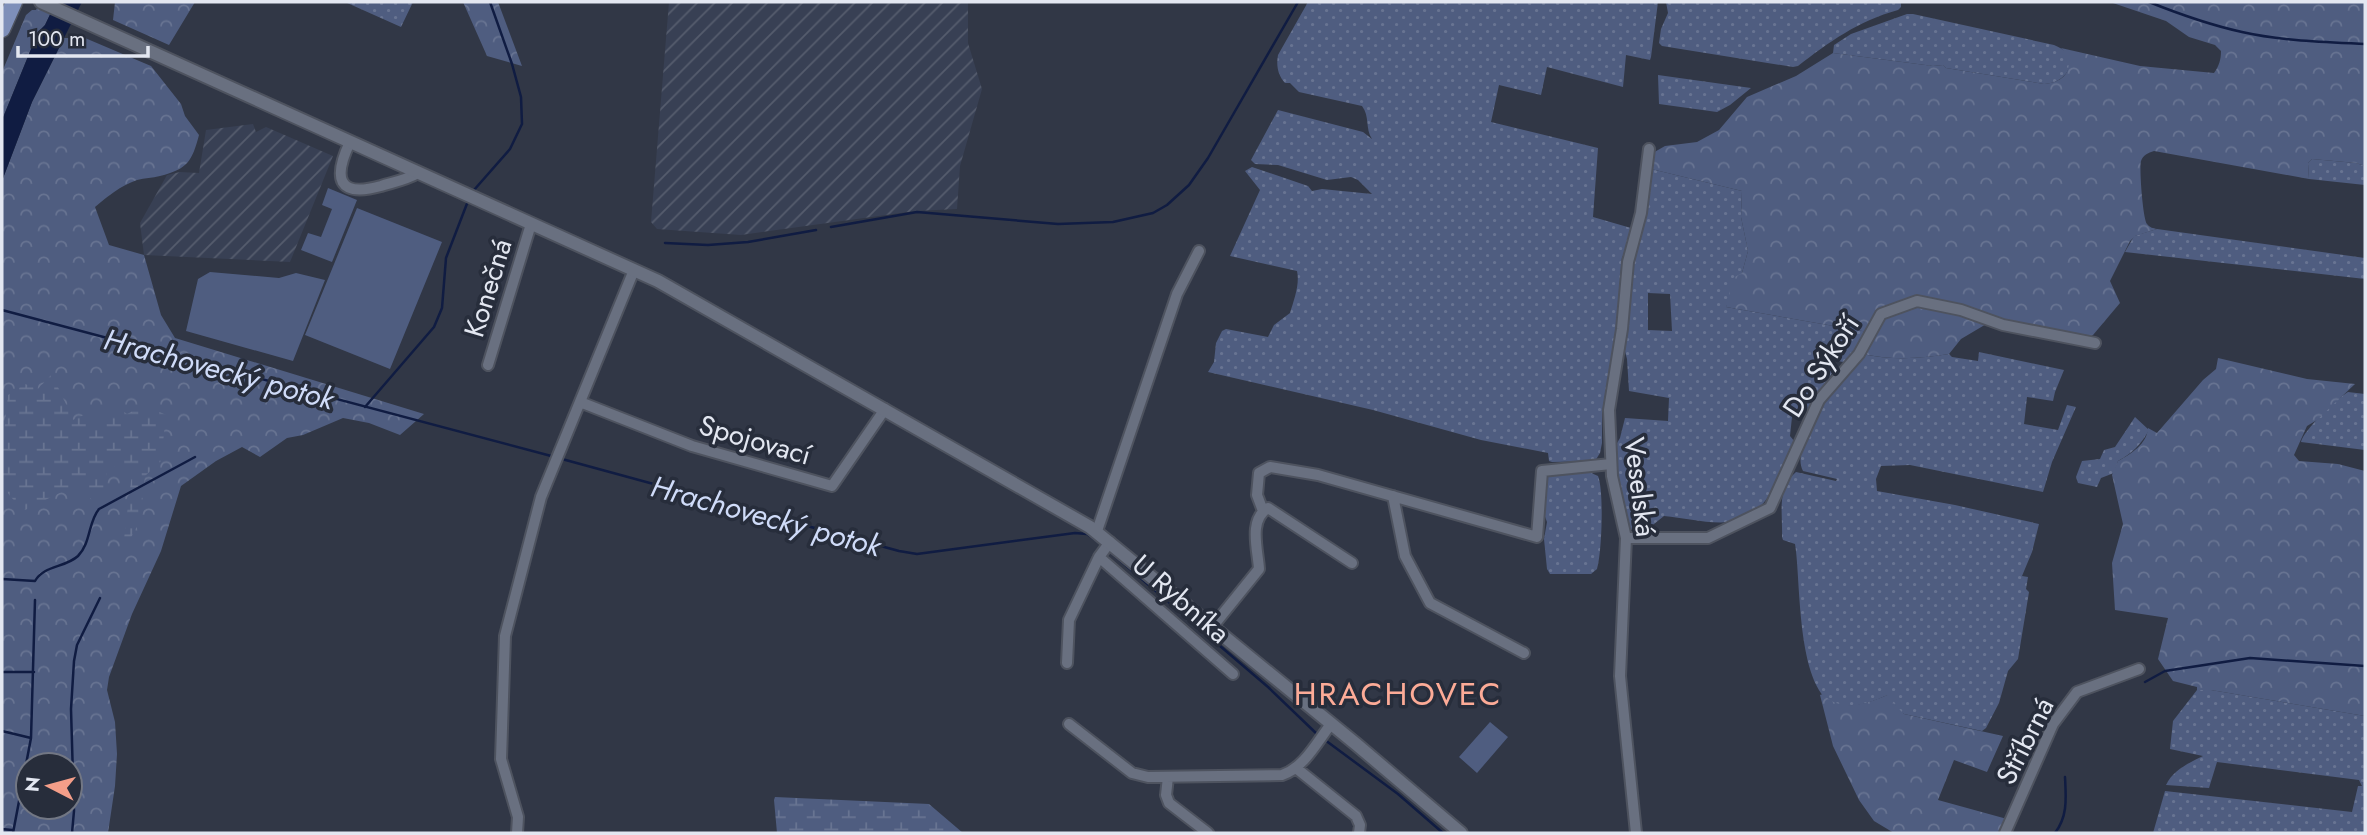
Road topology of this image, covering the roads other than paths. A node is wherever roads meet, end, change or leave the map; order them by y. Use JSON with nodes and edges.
{"nodes":[{"id":1,"x":13,"y":2,"type":"edge"},
{"id":2,"x":41,"y":2,"type":"edge"},
{"id":3,"x":2,"y":29,"type":"edge"},
{"id":4,"x":350,"y":142,"type":"junction"},
{"id":5,"x":1648,"y":149,"type":"dead end"},
{"id":6,"x":418,"y":173,"type":"junction"},
{"id":7,"x":531,"y":224,"type":"junction"},
{"id":8,"x":1199,"y":251,"type":"dead end"},
{"id":9,"x":634,"y":270,"type":"junction"},
{"id":10,"x":2095,"y":343,"type":"dead end"},
{"id":11,"x":488,"y":365,"type":"dead end"},
{"id":12,"x":580,"y":402,"type":"junction"},
{"id":13,"x":885,"y":409,"type":"junction"},
{"id":14,"x":1611,"y":464,"type":"junction"},
{"id":15,"x":1393,"y":496,"type":"junction"},
{"id":16,"x":1263,"y":511,"type":"junction"},
{"id":17,"x":1097,"y":531,"type":"junction"},
{"id":18,"x":1626,"y":538,"type":"junction"},
{"id":19,"x":1105,"y":549,"type":"junction"},
{"id":20,"x":1352,"y":563,"type":"dead end"},
{"id":21,"x":1213,"y":626,"type":"junction"},
{"id":22,"x":1524,"y":653,"type":"dead end"},
{"id":23,"x":1067,"y":663,"type":"dead end"},
{"id":24,"x":2139,"y":669,"type":"dead end"},
{"id":25,"x":1233,"y":674,"type":"dead end"},
{"id":26,"x":1069,"y":724,"type":"dead end"},
{"id":27,"x":1324,"y":733,"type":"junction"},
{"id":28,"x":1296,"y":768,"type":"junction"},
{"id":29,"x":1168,"y":777,"type":"junction"},
{"id":30,"x":517,"y":833,"type":"edge"},
{"id":31,"x":1208,"y":833,"type":"edge"},
{"id":32,"x":1359,"y":833,"type":"edge"},
{"id":33,"x":1461,"y":833,"type":"edge"},
{"id":34,"x":1636,"y":833,"type":"edge"},
{"id":35,"x":2005,"y":833,"type":"edge"}],
"edges":[{"from":1,"to":3,"type":"main road"},
{"from":2,"to":4,"type":"street"},
{"from":4,"to":6,"type":"street"},
{"from":4,"to":6,"type":"street"},
{"from":5,"to":14,"type":"street","name":"Veselská"},
{"from":6,"to":7,"type":"street"},
{"from":7,"to":9,"type":"street"},
{"from":7,"to":11,"type":"street","name":"Konečná"},
{"from":8,"to":17,"type":"street"},
{"from":9,"to":12,"type":"street"},
{"from":9,"to":13,"type":"street"},
{"from":10,"to":18,"type":"street","name":"Do Sýkoří"},
{"from":12,"to":13,"type":"street","name":"Spojovací"},
{"from":12,"to":30,"type":"street"},
{"from":13,"to":17,"type":"street"},
{"from":14,"to":15,"type":"street"},
{"from":14,"to":18,"type":"street","name":"Veselská"},
{"from":15,"to":16,"type":"street"},
{"from":15,"to":22,"type":"street"},
{"from":16,"to":20,"type":"street"},
{"from":16,"to":21,"type":"street"},
{"from":17,"to":19,"type":"street"},
{"from":18,"to":34,"type":"street","name":"Veselská"},
{"from":19,"to":21,"type":"street"},
{"from":19,"to":23,"type":"street"},
{"from":19,"to":25,"type":"street","name":"U Rybníka"},
{"from":21,"to":27,"type":"street"},
{"from":24,"to":35,"type":"street","name":"Stříbrná"},
{"from":26,"to":29,"type":"street"},
{"from":27,"to":28,"type":"street"},
{"from":27,"to":33,"type":"street"},
{"from":28,"to":29,"type":"street"},
{"from":28,"to":32,"type":"street"},
{"from":29,"to":31,"type":"street"}]}
